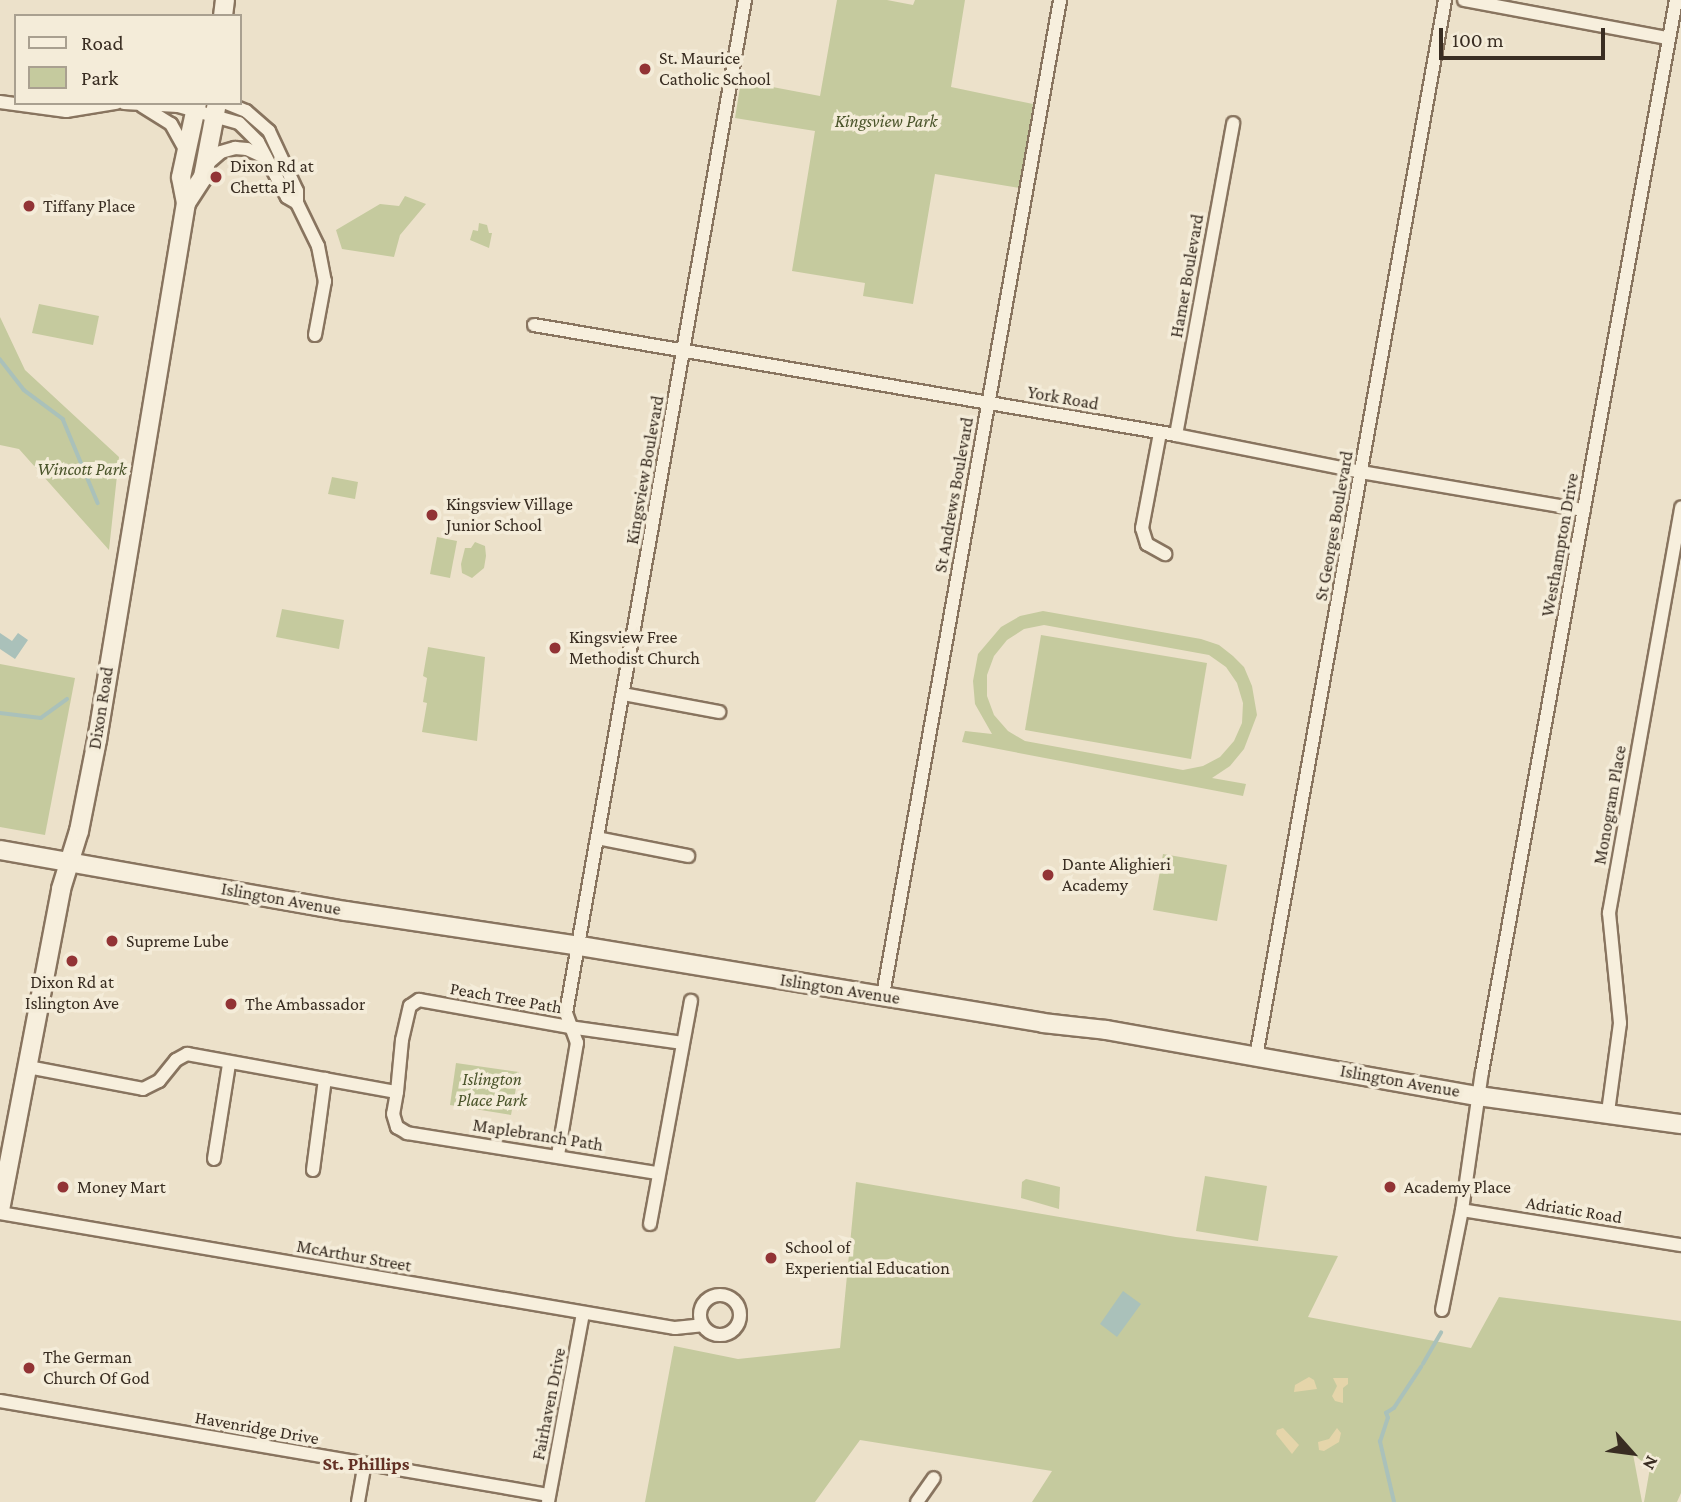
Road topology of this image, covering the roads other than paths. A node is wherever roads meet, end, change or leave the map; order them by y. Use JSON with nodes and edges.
{"nodes":[{"id":1,"x":745,"y":0,"type":"edge"},
{"id":2,"x":1060,"y":0,"type":"edge"},
{"id":3,"x":1445,"y":0,"type":"edge"},
{"id":4,"x":1464,"y":0,"type":"edge"},
{"id":5,"x":1676,"y":0,"type":"edge"},
{"id":6,"x":1668,"y":38,"type":"junction"},
{"id":7,"x":22,"y":105,"type":"edge"},
{"id":8,"x":104,"y":105,"type":"edge"},
{"id":9,"x":139,"y":105,"type":"edge"},
{"id":10,"x":196,"y":106,"type":"edge"},
{"id":11,"x":219,"y":107,"type":"edge"},
{"id":12,"x":1233,"y":122,"type":"dead end"},
{"id":13,"x":186,"y":151,"type":"junction"},
{"id":14,"x":271,"y":161,"type":"junction"},
{"id":15,"x":205,"y":166,"type":"junction"},
{"id":16,"x":186,"y":203,"type":"junction"},
{"id":17,"x":297,"y":203,"type":"junction"},
{"id":18,"x":534,"y":325,"type":"dead end"},
{"id":19,"x":315,"y":335,"type":"dead end"},
{"id":20,"x":683,"y":351,"type":"junction"},
{"id":21,"x":989,"y":403,"type":"junction"},
{"id":22,"x":1160,"y":433,"type":"junction"},
{"id":23,"x":1176,"y":435,"type":"junction"},
{"id":24,"x":1361,"y":472,"type":"junction"},
{"id":25,"x":1681,"y":507,"type":"edge"},
{"id":26,"x":1584,"y":510,"type":"junction"},
{"id":27,"x":1165,"y":554,"type":"dead end"},
{"id":28,"x":623,"y":694,"type":"junction"},
{"id":29,"x":719,"y":712,"type":"dead end"},
{"id":30,"x":597,"y":838,"type":"junction"},
{"id":31,"x":0,"y":850,"type":"edge"},
{"id":32,"x":688,"y":856,"type":"dead end"},
{"id":33,"x":70,"y":862,"type":"junction"},
{"id":34,"x":580,"y":946,"type":"junction"},
{"id":35,"x":883,"y":995,"type":"junction"},
{"id":36,"x":691,"y":1002,"type":"dead end"},
{"id":37,"x":569,"y":1027,"type":"junction"},
{"id":38,"x":683,"y":1043,"type":"junction"},
{"id":39,"x":1256,"y":1057,"type":"junction"},
{"id":40,"x":229,"y":1064,"type":"junction"},
{"id":41,"x":28,"y":1067,"type":"junction"},
{"id":42,"x":326,"y":1079,"type":"junction"},
{"id":43,"x":397,"y":1092,"type":"junction"},
{"id":44,"x":1478,"y":1096,"type":"junction"},
{"id":45,"x":1608,"y":1112,"type":"junction"},
{"id":46,"x":1681,"y":1124,"type":"edge"},
{"id":47,"x":558,"y":1155,"type":"junction"},
{"id":48,"x":214,"y":1159,"type":"dead end"},
{"id":49,"x":313,"y":1170,"type":"dead end"},
{"id":50,"x":658,"y":1173,"type":"junction"},
{"id":51,"x":1462,"y":1210,"type":"junction"},
{"id":52,"x":0,"y":1211,"type":"edge"},
{"id":53,"x":650,"y":1224,"type":"dead end"},
{"id":54,"x":1681,"y":1245,"type":"edge"},
{"id":55,"x":1442,"y":1311,"type":"dead end"},
{"id":56,"x":583,"y":1313,"type":"junction"},
{"id":57,"x":702,"y":1325,"type":"dead end"},
{"id":58,"x":0,"y":1401,"type":"edge"},
{"id":59,"x":365,"y":1464,"type":"junction"},
{"id":60,"x":934,"y":1478,"type":"dead end"},
{"id":61,"x":549,"y":1498,"type":"edge"},
{"id":62,"x":358,"y":1502,"type":"edge"},
{"id":63,"x":917,"y":1502,"type":"edge"}],
"edges":[{"from":1,"to":20,"type":"street","name":"Kingsview Boulevard"},
{"from":2,"to":21,"type":"street","name":"St Andrews Boulevard"},
{"from":3,"to":24,"type":"street","name":"St Georges Boulevard"},
{"from":4,"to":6,"type":"street"},
{"from":5,"to":6,"type":"street","name":"Westhampton Drive"},
{"from":6,"to":26,"type":"street","name":"Westhampton Drive"},
{"from":7,"to":8,"type":"street"},
{"from":9,"to":10,"type":"street"},
{"from":9,"to":13,"type":"street"},
{"from":10,"to":11,"type":"street"},
{"from":10,"to":13,"type":"main road","name":"Dixon Road"},
{"from":11,"to":14,"type":"street"},
{"from":11,"to":15,"type":"main road","name":"Dixon Road"},
{"from":11,"to":17,"type":"street"},
{"from":12,"to":23,"type":"street","name":"Hamer Boulevard"},
{"from":13,"to":16,"type":"main road","name":"Dixon Road"},
{"from":14,"to":15,"type":"street"},
{"from":14,"to":17,"type":"street"},
{"from":15,"to":16,"type":"main road","name":"Dixon Road"},
{"from":16,"to":33,"type":"main road","name":"Dixon Road"},
{"from":17,"to":19,"type":"street"},
{"from":18,"to":20,"type":"street","name":"York Road"},
{"from":20,"to":21,"type":"street","name":"York Road"},
{"from":20,"to":28,"type":"street","name":"Kingsview Boulevard"},
{"from":21,"to":22,"type":"street","name":"York Road"},
{"from":21,"to":35,"type":"street","name":"St Andrews Boulevard"},
{"from":22,"to":23,"type":"street","name":"York Road"},
{"from":22,"to":27,"type":"street"},
{"from":23,"to":24,"type":"street","name":"York Road"},
{"from":24,"to":26,"type":"street","name":"York Road"},
{"from":24,"to":39,"type":"street","name":"St Georges Boulevard"},
{"from":25,"to":45,"type":"street","name":"Monogram Place"},
{"from":26,"to":44,"type":"street","name":"Westhampton Drive"},
{"from":28,"to":29,"type":"street"},
{"from":28,"to":30,"type":"street","name":"Kingsview Boulevard"},
{"from":30,"to":32,"type":"street"},
{"from":30,"to":34,"type":"street","name":"Kingsview Boulevard"},
{"from":31,"to":33,"type":"main road","name":"Islington Avenue"},
{"from":33,"to":34,"type":"main road","name":"Islington Avenue"},
{"from":33,"to":41,"type":"main road","name":"Dixon Road"},
{"from":34,"to":35,"type":"main road","name":"Islington Avenue"},
{"from":34,"to":37,"type":"street","name":"Kingsview Boulevard"},
{"from":35,"to":39,"type":"main road","name":"Islington Avenue"},
{"from":36,"to":38,"type":"street"},
{"from":37,"to":38,"type":"street","name":"Peach Tree Path"},
{"from":37,"to":43,"type":"street","name":"Peach Tree Path"},
{"from":37,"to":47,"type":"street","name":"Kingsview Boulevard"},
{"from":38,"to":50,"type":"street"},
{"from":39,"to":44,"type":"main road","name":"Islington Avenue"},
{"from":40,"to":41,"type":"street"},
{"from":40,"to":42,"type":"street"},
{"from":40,"to":48,"type":"street"},
{"from":41,"to":52,"type":"main road","name":"Dixon Road"},
{"from":42,"to":43,"type":"street"},
{"from":42,"to":49,"type":"street"},
{"from":43,"to":47,"type":"street","name":"Maplebranch Path"},
{"from":44,"to":45,"type":"main road","name":"Islington Avenue"},
{"from":44,"to":51,"type":"street","name":"Westhampton Drive"},
{"from":45,"to":46,"type":"main road","name":"Islington Avenue"},
{"from":47,"to":50,"type":"street","name":"Maplebranch Path"},
{"from":50,"to":53,"type":"street"},
{"from":51,"to":54,"type":"street","name":"Adriatic Road"},
{"from":51,"to":55,"type":"street","name":"Westhampton Drive"},
{"from":52,"to":56,"type":"street","name":"McArthur Street"},
{"from":56,"to":57,"type":"street","name":"McArthur Street"},
{"from":56,"to":61,"type":"street","name":"Fairhaven Drive"},
{"from":58,"to":59,"type":"street","name":"Havenridge Drive"},
{"from":59,"to":61,"type":"street","name":"Havenridge Drive"},
{"from":59,"to":62,"type":"street"},
{"from":60,"to":63,"type":"street"}]}
